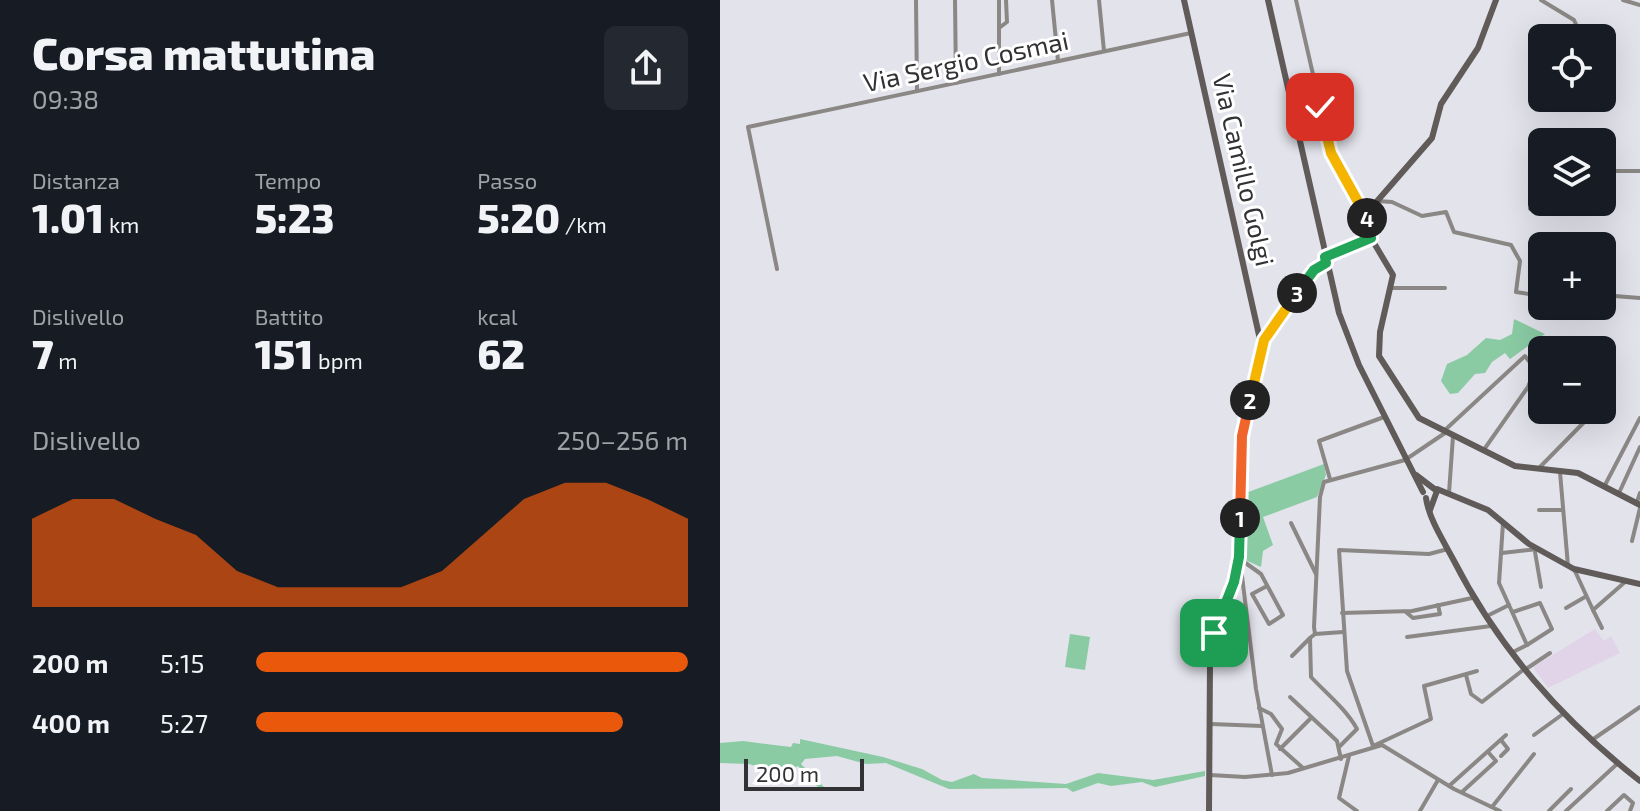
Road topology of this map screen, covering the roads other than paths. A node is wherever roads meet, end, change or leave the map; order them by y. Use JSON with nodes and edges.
{"nodes":[{"id":1,"x":916,"y":0,"type":"edge"},
{"id":2,"x":955,"y":0,"type":"edge"},
{"id":3,"x":999,"y":0,"type":"edge"},
{"id":4,"x":1006,"y":0,"type":"edge"},
{"id":5,"x":1052,"y":0,"type":"edge"},
{"id":6,"x":1099,"y":0,"type":"edge"},
{"id":7,"x":1184,"y":0,"type":"edge"},
{"id":8,"x":1268,"y":0,"type":"edge"},
{"id":9,"x":1296,"y":0,"type":"edge"},
{"id":10,"x":1496,"y":0,"type":"edge"},
{"id":11,"x":1541,"y":0,"type":"edge"},
{"id":12,"x":1623,"y":0,"type":"edge"},
{"id":13,"x":1640,"y":5,"type":"edge"},
{"id":14,"x":1576,"y":24,"type":"edge"},
{"id":15,"x":999,"y":28,"type":"junction"},
{"id":16,"x":1191,"y":33,"type":"junction"},
{"id":17,"x":1104,"y":51,"type":"junction"},
{"id":18,"x":1058,"y":61,"type":"junction"},
{"id":19,"x":999,"y":74,"type":"junction"},
{"id":20,"x":956,"y":83,"type":"junction"},
{"id":21,"x":917,"y":91,"type":"junction"},
{"id":22,"x":1616,"y":171,"type":"edge"},
{"id":23,"x":1640,"y":171,"type":"edge"},
{"id":24,"x":1378,"y":201,"type":"junction"},
{"id":25,"x":1368,"y":222,"type":"junction"},
{"id":26,"x":1371,"y":238,"type":"junction"},
{"id":27,"x":1325,"y":260,"type":"junction"},
{"id":28,"x":777,"y":269,"type":"dead end"},
{"id":29,"x":1391,"y":288,"type":"junction"},
{"id":30,"x":1445,"y":288,"type":"dead end"},
{"id":31,"x":1528,"y":294,"type":"edge"},
{"id":32,"x":1616,"y":296,"type":"edge"},
{"id":33,"x":1640,"y":298,"type":"edge"},
{"id":34,"x":1257,"y":315,"type":"junction"},
{"id":35,"x":1279,"y":319,"type":"junction"},
{"id":36,"x":1262,"y":348,"type":"junction"},
{"id":37,"x":1384,"y":417,"type":"junction"},
{"id":38,"x":1640,"y":418,"type":"edge"},
{"id":39,"x":1582,"y":424,"type":"edge"},
{"id":40,"x":1447,"y":433,"type":"junction"},
{"id":41,"x":1640,"y":447,"type":"edge"},
{"id":42,"x":1483,"y":451,"type":"junction"},
{"id":43,"x":1405,"y":460,"type":"junction"},
{"id":44,"x":1539,"y":468,"type":"junction"},
{"id":45,"x":1560,"y":469,"type":"junction"},
{"id":46,"x":1412,"y":471,"type":"junction"},
{"id":47,"x":1330,"y":479,"type":"junction"},
{"id":48,"x":1605,"y":485,"type":"junction"},
{"id":49,"x":1434,"y":493,"type":"junction"},
{"id":50,"x":1619,"y":493,"type":"junction"},
{"id":51,"x":1640,"y":493,"type":"edge"},
{"id":52,"x":1424,"y":495,"type":"junction"},
{"id":53,"x":1452,"y":495,"type":"junction"},
{"id":54,"x":1639,"y":505,"type":"edge"},
{"id":55,"x":1539,"y":510,"type":"dead end"},
{"id":56,"x":1563,"y":510,"type":"junction"},
{"id":57,"x":1430,"y":513,"type":"junction"},
{"id":58,"x":1291,"y":523,"type":"dead end"},
{"id":59,"x":1503,"y":523,"type":"junction"},
{"id":60,"x":1632,"y":541,"type":"dead end"},
{"id":61,"x":1448,"y":549,"type":"junction"},
{"id":62,"x":1536,"y":550,"type":"junction"},
{"id":63,"x":1502,"y":553,"type":"junction"},
{"id":64,"x":1239,"y":557,"type":"junction"},
{"id":65,"x":1571,"y":568,"type":"junction"},
{"id":66,"x":1257,"y":570,"type":"junction"},
{"id":67,"x":1316,"y":574,"type":"junction"},
{"id":68,"x":1243,"y":575,"type":"junction"},
{"id":69,"x":1234,"y":582,"type":"junction"},
{"id":70,"x":1625,"y":582,"type":"junction"},
{"id":71,"x":1640,"y":584,"type":"edge"},
{"id":72,"x":1267,"y":586,"type":"junction"},
{"id":73,"x":1541,"y":587,"type":"dead end"},
{"id":74,"x":1245,"y":591,"type":"junction"},
{"id":75,"x":1585,"y":597,"type":"junction"},
{"id":76,"x":1472,"y":598,"type":"junction"},
{"id":77,"x":1438,"y":605,"type":"junction"},
{"id":78,"x":1509,"y":605,"type":"junction"},
{"id":79,"x":1566,"y":608,"type":"dead end"},
{"id":80,"x":1593,"y":610,"type":"junction"},
{"id":81,"x":1405,"y":611,"type":"junction"},
{"id":82,"x":1513,"y":612,"type":"junction"},
{"id":83,"x":1342,"y":613,"type":"junction"},
{"id":84,"x":1485,"y":617,"type":"junction"},
{"id":85,"x":1491,"y":626,"type":"junction"},
{"id":86,"x":1602,"y":628,"type":"dead end"},
{"id":87,"x":1343,"y":632,"type":"junction"},
{"id":88,"x":1312,"y":636,"type":"junction"},
{"id":89,"x":1407,"y":637,"type":"dead end"},
{"id":90,"x":1527,"y":645,"type":"junction"},
{"id":91,"x":1550,"y":653,"type":"dead end"},
{"id":92,"x":1511,"y":654,"type":"junction"},
{"id":93,"x":1292,"y":656,"type":"dead end"},
{"id":94,"x":1524,"y":670,"type":"junction"},
{"id":95,"x":1477,"y":671,"type":"dead end"},
{"id":96,"x":1466,"y":675,"type":"junction"},
{"id":97,"x":1290,"y":697,"type":"dead end"},
{"id":98,"x":1640,"y":707,"type":"edge"},
{"id":99,"x":1259,"y":708,"type":"junction"},
{"id":100,"x":1563,"y":714,"type":"junction"},
{"id":101,"x":1311,"y":718,"type":"junction"},
{"id":102,"x":1208,"y":724,"type":"junction"},
{"id":103,"x":1263,"y":726,"type":"junction"},
{"id":104,"x":1506,"y":735,"type":"dead end"},
{"id":105,"x":1534,"y":735,"type":"dead end"},
{"id":106,"x":1501,"y":740,"type":"junction"},
{"id":107,"x":1590,"y":741,"type":"junction"},
{"id":108,"x":1340,"y":746,"type":"junction"},
{"id":109,"x":1373,"y":746,"type":"junction"},
{"id":110,"x":1280,"y":749,"type":"junction"},
{"id":111,"x":1488,"y":752,"type":"junction"},
{"id":112,"x":1534,"y":754,"type":"dead end"},
{"id":113,"x":1349,"y":756,"type":"junction"},
{"id":114,"x":1501,"y":756,"type":"dead end"},
{"id":115,"x":1341,"y":759,"type":"junction"},
{"id":116,"x":1618,"y":763,"type":"junction"},
{"id":117,"x":1305,"y":769,"type":"junction"},
{"id":118,"x":1465,"y":772,"type":"junction"},
{"id":119,"x":1210,"y":775,"type":"junction"},
{"id":120,"x":1272,"y":775,"type":"junction"},
{"id":121,"x":1438,"y":780,"type":"junction"},
{"id":122,"x":1473,"y":781,"type":"junction"},
{"id":123,"x":1640,"y":781,"type":"edge"},
{"id":124,"x":1449,"y":786,"type":"junction"},
{"id":125,"x":1571,"y":789,"type":"dead end"},
{"id":126,"x":1462,"y":792,"type":"junction"},
{"id":127,"x":1484,"y":802,"type":"junction"},
{"id":128,"x":1492,"y":807,"type":"junction"},
{"id":129,"x":1209,"y":811,"type":"edge"},
{"id":130,"x":1357,"y":811,"type":"edge"},
{"id":131,"x":1420,"y":811,"type":"edge"},
{"id":132,"x":1477,"y":811,"type":"edge"},
{"id":133,"x":1500,"y":811,"type":"edge"},
{"id":134,"x":1549,"y":811,"type":"edge"},
{"id":135,"x":1566,"y":811,"type":"edge"},
{"id":136,"x":1607,"y":811,"type":"edge"},
{"id":137,"x":1630,"y":811,"type":"edge"}],
"edges":[{"from":1,"to":21,"type":"street"},
{"from":2,"to":20,"type":"street"},
{"from":3,"to":15,"type":"street"},
{"from":4,"to":15,"type":"street"},
{"from":5,"to":18,"type":"street"},
{"from":6,"to":17,"type":"street"},
{"from":7,"to":16,"type":"street","name":"Via Camillo Golgi"},
{"from":8,"to":27,"type":"street"},
{"from":9,"to":25,"type":"street"},
{"from":10,"to":24,"type":"street"},
{"from":11,"to":14,"type":"street"},
{"from":12,"to":13,"type":"street"},
{"from":15,"to":19,"type":"street"},
{"from":16,"to":17,"type":"street","name":"Via Sergio Cosmai"},
{"from":16,"to":34,"type":"street","name":"Via Camillo Golgi"},
{"from":17,"to":18,"type":"street","name":"Via Sergio Cosmai"},
{"from":18,"to":19,"type":"street","name":"Via Sergio Cosmai"},
{"from":19,"to":20,"type":"street","name":"Via Sergio Cosmai"},
{"from":20,"to":21,"type":"street","name":"Via Sergio Cosmai"},
{"from":21,"to":28,"type":"street","name":"Via Sergio Cosmai"},
{"from":22,"to":23,"type":"street"},
{"from":24,"to":25,"type":"street"},
{"from":24,"to":31,"type":"street"},
{"from":25,"to":26,"type":"street"},
{"from":26,"to":27,"type":"street"},
{"from":26,"to":29,"type":"street"},
{"from":27,"to":35,"type":"street"},
{"from":27,"to":37,"type":"street"},
{"from":29,"to":30,"type":"street"},
{"from":29,"to":40,"type":"street"},
{"from":32,"to":33,"type":"street"},
{"from":34,"to":35,"type":"street"},
{"from":34,"to":36,"type":"street","name":"Via Camillo Golgi"},
{"from":35,"to":36,"type":"street"},
{"from":36,"to":64,"type":"street"},
{"from":37,"to":43,"type":"street"},
{"from":37,"to":47,"type":"street"},
{"from":38,"to":48,"type":"street"},
{"from":39,"to":44,"type":"street"},
{"from":40,"to":42,"type":"street"},
{"from":40,"to":42,"type":"street"},
{"from":40,"to":43,"type":"street"},
{"from":40,"to":53,"type":"street"},
{"from":41,"to":50,"type":"street"},
{"from":42,"to":44,"type":"street"},
{"from":43,"to":46,"type":"street"},
{"from":43,"to":47,"type":"street"},
{"from":44,"to":45,"type":"street"},
{"from":45,"to":48,"type":"street"},
{"from":45,"to":56,"type":"street"},
{"from":46,"to":49,"type":"street"},
{"from":46,"to":52,"type":"street"},
{"from":47,"to":67,"type":"street"},
{"from":48,"to":50,"type":"street"},
{"from":49,"to":52,"type":"street"},
{"from":49,"to":52,"type":"street"},
{"from":49,"to":53,"type":"street"},
{"from":49,"to":57,"type":"street"},
{"from":50,"to":54,"type":"street"},
{"from":51,"to":54,"type":"street"},
{"from":52,"to":57,"type":"street"},
{"from":53,"to":59,"type":"street"},
{"from":54,"to":60,"type":"street"},
{"from":55,"to":56,"type":"street"},
{"from":56,"to":65,"type":"street"},
{"from":57,"to":61,"type":"street"},
{"from":58,"to":67,"type":"street"},
{"from":59,"to":62,"type":"street"},
{"from":59,"to":63,"type":"street"},
{"from":61,"to":76,"type":"street"},
{"from":61,"to":83,"type":"street"},
{"from":62,"to":63,"type":"street"},
{"from":62,"to":65,"type":"street"},
{"from":62,"to":73,"type":"street"},
{"from":63,"to":78,"type":"street"},
{"from":64,"to":66,"type":"street"},
{"from":64,"to":68,"type":"street"},
{"from":64,"to":69,"type":"street"},
{"from":65,"to":70,"type":"street"},
{"from":65,"to":75,"type":"street"},
{"from":66,"to":68,"type":"street"},
{"from":66,"to":72,"type":"street"},
{"from":67,"to":88,"type":"street"},
{"from":68,"to":74,"type":"street"},
{"from":69,"to":74,"type":"street"},
{"from":69,"to":102,"type":"street"},
{"from":70,"to":71,"type":"street"},
{"from":70,"to":80,"type":"street"},
{"from":72,"to":72,"type":"street"},
{"from":74,"to":99,"type":"street"},
{"from":75,"to":79,"type":"street"},
{"from":75,"to":80,"type":"street"},
{"from":76,"to":77,"type":"street"},
{"from":76,"to":84,"type":"street"},
{"from":77,"to":81,"type":"street"},
{"from":77,"to":81,"type":"street"},
{"from":78,"to":82,"type":"street"},
{"from":78,"to":84,"type":"street"},
{"from":80,"to":86,"type":"street"},
{"from":81,"to":83,"type":"street"},
{"from":82,"to":90,"type":"street"},
{"from":82,"to":90,"type":"street"},
{"from":83,"to":87,"type":"street"},
{"from":84,"to":85,"type":"street"},
{"from":85,"to":89,"type":"street"},
{"from":85,"to":92,"type":"street"},
{"from":87,"to":88,"type":"street"},
{"from":87,"to":109,"type":"street"},
{"from":88,"to":93,"type":"street"},
{"from":88,"to":108,"type":"street"},
{"from":90,"to":92,"type":"street"},
{"from":91,"to":94,"type":"street"},
{"from":92,"to":94,"type":"street"},
{"from":94,"to":96,"type":"street"},
{"from":94,"to":100,"type":"street"},
{"from":95,"to":96,"type":"street"},
{"from":96,"to":109,"type":"street"},
{"from":97,"to":101,"type":"street"},
{"from":98,"to":107,"type":"street"},
{"from":99,"to":103,"type":"street"},
{"from":99,"to":110,"type":"street"},
{"from":100,"to":105,"type":"street"},
{"from":100,"to":107,"type":"street"},
{"from":101,"to":108,"type":"street"},
{"from":101,"to":110,"type":"street"},
{"from":102,"to":103,"type":"street"},
{"from":102,"to":119,"type":"street"},
{"from":103,"to":120,"type":"street"},
{"from":104,"to":106,"type":"street"},
{"from":106,"to":111,"type":"street"},
{"from":106,"to":114,"type":"street"},
{"from":107,"to":116,"type":"street"},
{"from":108,"to":115,"type":"street"},
{"from":109,"to":113,"type":"street"},
{"from":109,"to":121,"type":"street"},
{"from":110,"to":117,"type":"street"},
{"from":111,"to":118,"type":"street"},
{"from":111,"to":122,"type":"street"},
{"from":112,"to":128,"type":"street"},
{"from":113,"to":115,"type":"street"},
{"from":113,"to":130,"type":"street"},
{"from":115,"to":117,"type":"street"},
{"from":116,"to":123,"type":"street"},
{"from":116,"to":135,"type":"street"},
{"from":117,"to":120,"type":"street"},
{"from":118,"to":122,"type":"street"},
{"from":118,"to":124,"type":"street"},
{"from":119,"to":120,"type":"street"},
{"from":119,"to":129,"type":"street"},
{"from":121,"to":124,"type":"street"},
{"from":121,"to":131,"type":"street"},
{"from":122,"to":126,"type":"street"},
{"from":124,"to":126,"type":"street"},
{"from":125,"to":134,"type":"street"},
{"from":126,"to":127,"type":"street"},
{"from":127,"to":128,"type":"street"},
{"from":127,"to":132,"type":"street"},
{"from":128,"to":133,"type":"street"},
{"from":136,"to":137,"type":"street"}]}
